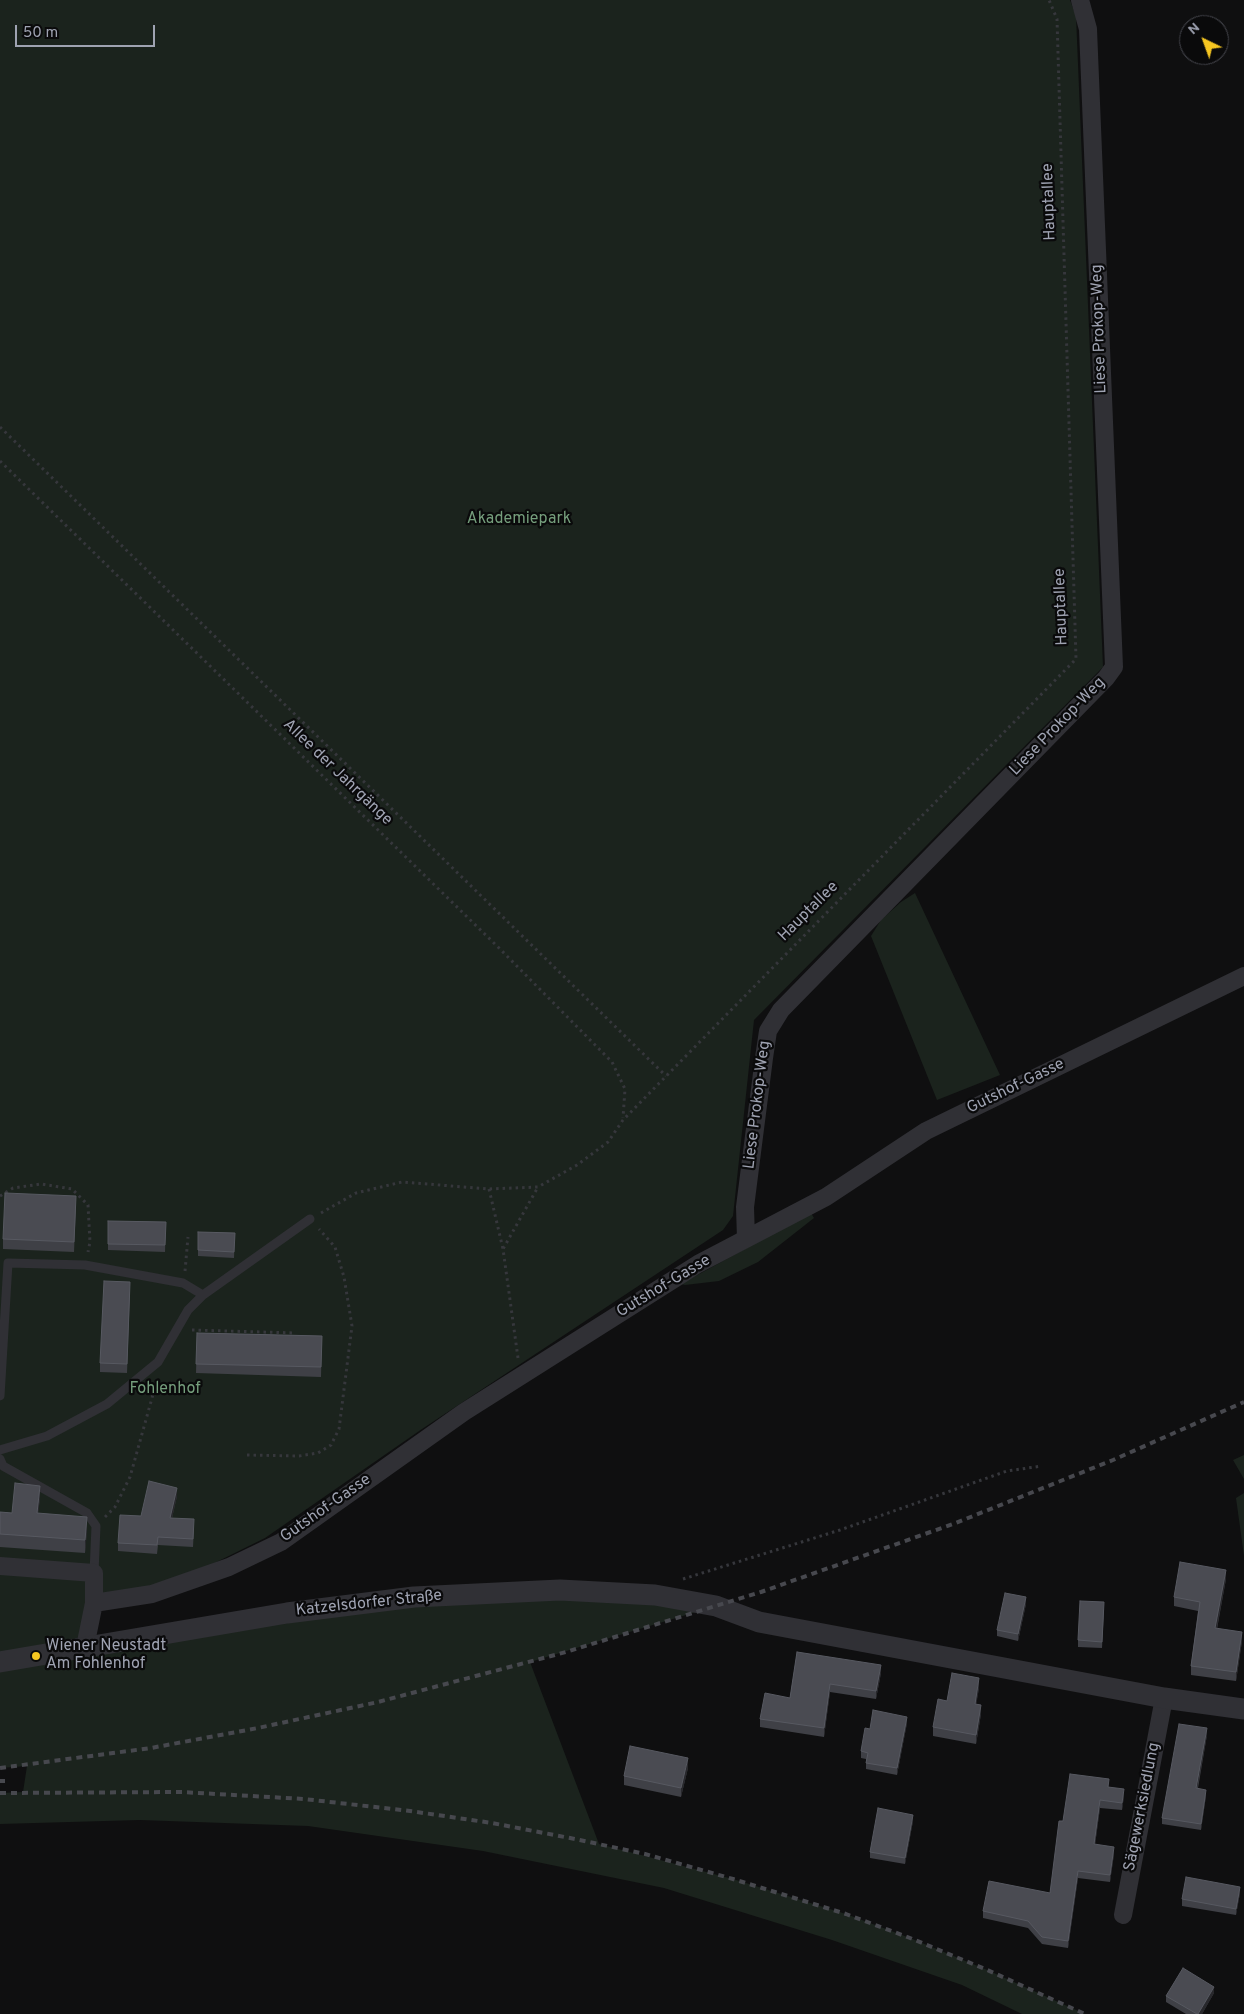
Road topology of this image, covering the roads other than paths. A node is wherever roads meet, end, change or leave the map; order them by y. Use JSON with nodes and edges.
{"nodes":[{"id":1,"x":1080,"y":0,"type":"edge"},
{"id":2,"x":1244,"y":976,"type":"edge"},
{"id":3,"x":310,"y":1219,"type":"road end"},
{"id":4,"x":746,"y":1239,"type":"junction"},
{"id":5,"x":202,"y":1295,"type":"junction"},
{"id":6,"x":1,"y":1362,"type":"edge"},
{"id":7,"x":0,"y":1396,"type":"edge"},
{"id":8,"x":0,"y":1450,"type":"edge"},
{"id":9,"x":0,"y":1459,"type":"edge"},
{"id":10,"x":0,"y":1566,"type":"edge"},
{"id":11,"x":94,"y":1573,"type":"junction"},
{"id":12,"x":94,"y":1603,"type":"junction"},
{"id":13,"x":85,"y":1647,"type":"junction"},
{"id":14,"x":0,"y":1662,"type":"edge"},
{"id":15,"x":1164,"y":1698,"type":"junction"},
{"id":16,"x":1244,"y":1709,"type":"edge"},
{"id":17,"x":1123,"y":1915,"type":"dead end"}],
"edges":[{"from":1,"to":4,"type":"street","name":"Liese Prokop-Weg"},
{"from":2,"to":4,"type":"street","name":"Gutshof-Gasse"},
{"from":3,"to":5,"type":"lane"},
{"from":4,"to":12,"type":"street","name":"Gutshof-Gasse"},
{"from":5,"to":6,"type":"lane"},
{"from":5,"to":8,"type":"lane"},
{"from":6,"to":7,"type":"lane"},
{"from":9,"to":11,"type":"lane"},
{"from":10,"to":11,"type":"street"},
{"from":11,"to":12,"type":"street"},
{"from":12,"to":13,"type":"street"},
{"from":13,"to":14,"type":"street","name":"Katzelsdorfer Straße"},
{"from":13,"to":15,"type":"street","name":"Katzelsdorfer Straße"},
{"from":15,"to":16,"type":"street","name":"Katzelsdorfer Straße"},
{"from":15,"to":17,"type":"street","name":"Sägewerksiedlung"}]}
